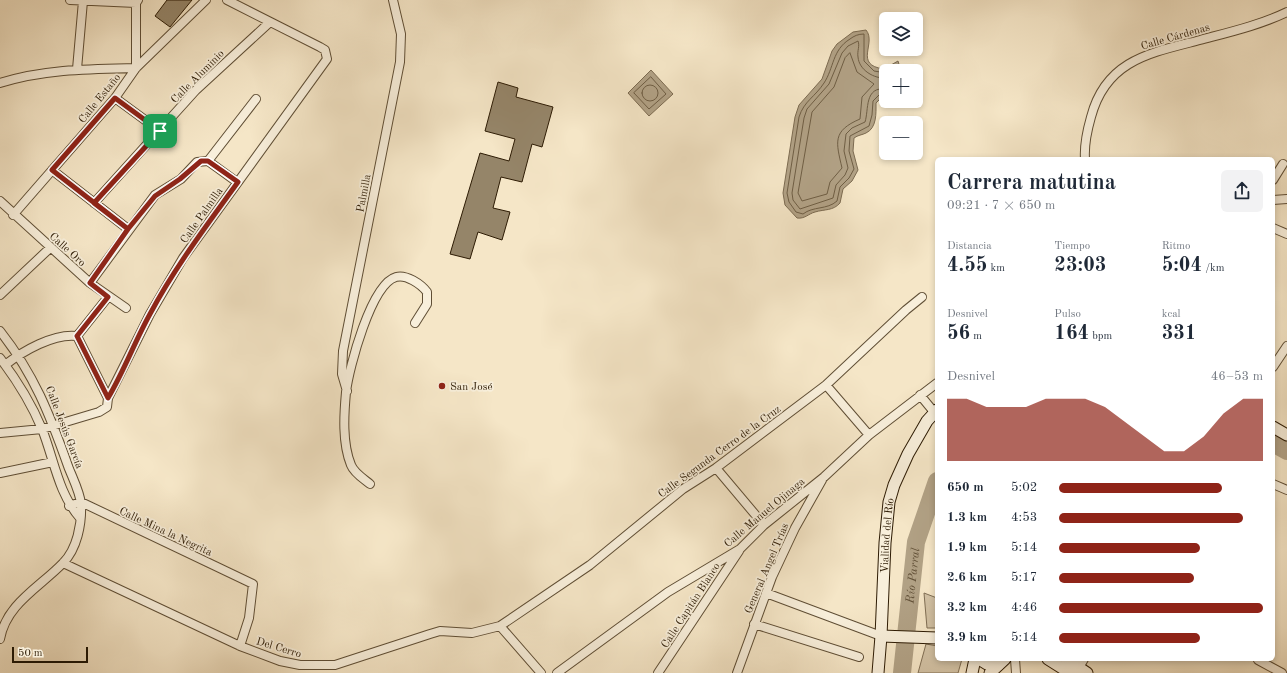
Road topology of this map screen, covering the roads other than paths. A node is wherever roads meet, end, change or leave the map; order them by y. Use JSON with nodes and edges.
{"nodes":[{"id":1,"x":70,"y":0,"type":"edge"},
{"id":2,"x":206,"y":0,"type":"edge"},
{"id":3,"x":227,"y":0,"type":"edge"},
{"id":4,"x":393,"y":0,"type":"edge"},
{"id":5,"x":83,"y":1,"type":"junction"},
{"id":6,"x":137,"y":2,"type":"edge"},
{"id":7,"x":1287,"y":12,"type":"edge"},
{"id":8,"x":270,"y":22,"type":"junction"},
{"id":9,"x":136,"y":68,"type":"junction"},
{"id":10,"x":77,"y":69,"type":"junction"},
{"id":11,"x":0,"y":83,"type":"edge"},
{"id":12,"x":115,"y":98,"type":"junction"},
{"id":13,"x":256,"y":99,"type":"dead end"},
{"id":14,"x":160,"y":131,"type":"junction"},
{"id":15,"x":1085,"y":157,"type":"edge"},
{"id":16,"x":208,"y":161,"type":"junction"},
{"id":17,"x":1283,"y":164,"type":"dead end"},
{"id":18,"x":52,"y":170,"type":"junction"},
{"id":19,"x":1275,"y":177,"type":"edge"},
{"id":20,"x":238,"y":182,"type":"junction"},
{"id":21,"x":1287,"y":199,"type":"edge"},
{"id":22,"x":1275,"y":200,"type":"edge"},
{"id":23,"x":0,"y":201,"type":"edge"},
{"id":24,"x":94,"y":203,"type":"junction"},
{"id":25,"x":13,"y":215,"type":"junction"},
{"id":26,"x":128,"y":229,"type":"junction"},
{"id":27,"x":1275,"y":229,"type":"edge"},
{"id":28,"x":1287,"y":234,"type":"edge"},
{"id":29,"x":50,"y":248,"type":"junction"},
{"id":30,"x":90,"y":283,"type":"junction"},
{"id":31,"x":0,"y":295,"type":"edge"},
{"id":32,"x":108,"y":297,"type":"junction"},
{"id":33,"x":922,"y":297,"type":"dead end"},
{"id":34,"x":126,"y":308,"type":"dead end"},
{"id":35,"x":415,"y":323,"type":"dead end"},
{"id":36,"x":0,"y":331,"type":"edge"},
{"id":37,"x":77,"y":336,"type":"junction"},
{"id":38,"x":1287,"y":346,"type":"edge"},
{"id":39,"x":19,"y":355,"type":"junction"},
{"id":40,"x":0,"y":358,"type":"edge"},
{"id":41,"x":1275,"y":364,"type":"edge"},
{"id":42,"x":5,"y":365,"type":"junction"},
{"id":43,"x":935,"y":384,"type":"edge"},
{"id":44,"x":826,"y":385,"type":"junction"},
{"id":45,"x":347,"y":391,"type":"junction"},
{"id":46,"x":920,"y":395,"type":"junction"},
{"id":47,"x":108,"y":400,"type":"junction"},
{"id":48,"x":935,"y":410,"type":"edge"},
{"id":49,"x":935,"y":412,"type":"edge"},
{"id":50,"x":54,"y":426,"type":"junction"},
{"id":51,"x":42,"y":428,"type":"junction"},
{"id":52,"x":1275,"y":428,"type":"edge"},
{"id":53,"x":0,"y":433,"type":"edge"},
{"id":54,"x":1287,"y":434,"type":"edge"},
{"id":55,"x":869,"y":435,"type":"junction"},
{"id":56,"x":1275,"y":436,"type":"edge"},
{"id":57,"x":1287,"y":441,"type":"edge"},
{"id":58,"x":53,"y":462,"type":"junction"},
{"id":59,"x":716,"y":468,"type":"junction"},
{"id":60,"x":0,"y":473,"type":"edge"},
{"id":61,"x":824,"y":476,"type":"junction"},
{"id":62,"x":370,"y":484,"type":"dead end"},
{"id":63,"x":1275,"y":485,"type":"edge"},
{"id":64,"x":1287,"y":490,"type":"edge"},
{"id":65,"x":81,"y":502,"type":"junction"},
{"id":66,"x":69,"y":506,"type":"junction"},
{"id":67,"x":80,"y":518,"type":"junction"},
{"id":68,"x":764,"y":524,"type":"junction"},
{"id":69,"x":740,"y":548,"type":"junction"},
{"id":70,"x":64,"y":563,"type":"junction"},
{"id":71,"x":766,"y":594,"type":"junction"},
{"id":72,"x":754,"y":624,"type":"junction"},
{"id":73,"x":500,"y":626,"type":"junction"},
{"id":74,"x":1,"y":628,"type":"edge"},
{"id":75,"x":881,"y":636,"type":"junction"},
{"id":76,"x":932,"y":638,"type":"edge"},
{"id":77,"x":0,"y":639,"type":"edge"},
{"id":78,"x":240,"y":646,"type":"junction"},
{"id":79,"x":859,"y":657,"type":"dead end"},
{"id":80,"x":975,"y":661,"type":"edge"},
{"id":81,"x":983,"y":661,"type":"edge"},
{"id":82,"x":1014,"y":661,"type":"edge"},
{"id":83,"x":1054,"y":661,"type":"edge"},
{"id":84,"x":1069,"y":661,"type":"edge"},
{"id":85,"x":1260,"y":661,"type":"edge"},
{"id":86,"x":1002,"y":662,"type":"edge"},
{"id":87,"x":1079,"y":669,"type":"edge"},
{"id":88,"x":661,"y":672,"type":"edge"},
{"id":89,"x":541,"y":673,"type":"edge"},
{"id":90,"x":557,"y":673,"type":"edge"},
{"id":91,"x":737,"y":673,"type":"edge"},
{"id":92,"x":878,"y":673,"type":"edge"},
{"id":93,"x":972,"y":673,"type":"edge"},
{"id":94,"x":990,"y":673,"type":"edge"},
{"id":95,"x":1016,"y":673,"type":"edge"},
{"id":96,"x":1282,"y":673,"type":"edge"}],
"edges":[{"from":1,"to":5,"type":"street"},
{"from":2,"to":9,"type":"street","name":"Calle Estaño"},
{"from":3,"to":8,"type":"street"},
{"from":4,"to":45,"type":"street","name":"Palmilla"},
{"from":5,"to":6,"type":"street"},
{"from":5,"to":10,"type":"street"},
{"from":6,"to":9,"type":"street"},
{"from":7,"to":15,"type":"street","name":"Calle Cárdenas"},
{"from":8,"to":14,"type":"street","name":"Calle Aluminio"},
{"from":8,"to":20,"type":"street","name":"Calle Palmilla"},
{"from":9,"to":10,"type":"street"},
{"from":9,"to":12,"type":"street","name":"Calle Estaño"},
{"from":10,"to":11,"type":"street"},
{"from":12,"to":14,"type":"street"},
{"from":12,"to":18,"type":"street","name":"Calle Estaño"},
{"from":13,"to":16,"type":"street"},
{"from":14,"to":24,"type":"street","name":"Calle Aluminio"},
{"from":16,"to":20,"type":"street"},
{"from":16,"to":26,"type":"street"},
{"from":17,"to":19,"type":"street"},
{"from":18,"to":24,"type":"street"},
{"from":18,"to":25,"type":"street","name":"Calle Estaño"},
{"from":20,"to":47,"type":"street","name":"Calle Palmilla"},
{"from":21,"to":22,"type":"street"},
{"from":23,"to":25,"type":"street","name":"Calle Oro"},
{"from":24,"to":26,"type":"street"},
{"from":25,"to":29,"type":"street","name":"Calle Oro"},
{"from":26,"to":30,"type":"street"},
{"from":27,"to":28,"type":"street"},
{"from":29,"to":30,"type":"street","name":"Calle Oro"},
{"from":29,"to":31,"type":"street"},
{"from":30,"to":32,"type":"street","name":"Calle Oro"},
{"from":32,"to":34,"type":"street","name":"Calle Oro"},
{"from":32,"to":37,"type":"street"},
{"from":33,"to":44,"type":"street","name":"Calle Segunda Cerro de la Cruz"},
{"from":35,"to":45,"type":"street"},
{"from":36,"to":39,"type":"street","name":"Calle Jesús García"},
{"from":37,"to":39,"type":"street"},
{"from":37,"to":47,"type":"street"},
{"from":38,"to":41,"type":"street"},
{"from":39,"to":42,"type":"street"},
{"from":39,"to":50,"type":"street","name":"Calle Jesús García"},
{"from":40,"to":42,"type":"street","name":"Calle Jesús García"},
{"from":42,"to":51,"type":"street","name":"Calle Jesús García"},
{"from":43,"to":46,"type":"street","name":"Calle Manuel Ojinaga"},
{"from":44,"to":55,"type":"street"},
{"from":44,"to":59,"type":"street","name":"Calle Segunda Cerro de la Cruz"},
{"from":45,"to":62,"type":"street"},
{"from":46,"to":48,"type":"street"},
{"from":46,"to":55,"type":"street","name":"Calle Manuel Ojinaga"},
{"from":47,"to":50,"type":"street","name":"Calle Palmilla"},
{"from":49,"to":75,"type":"main road","name":"Vialidad del Río"},
{"from":50,"to":51,"type":"street","name":"Calle Palmilla"},
{"from":50,"to":65,"type":"street","name":"Calle Jesús García"},
{"from":51,"to":53,"type":"street","name":"Calle Palmilla"},
{"from":51,"to":58,"type":"street","name":"Calle Jesús García"},
{"from":52,"to":54,"type":"main road"},
{"from":55,"to":61,"type":"street","name":"Calle Manuel Ojinaga"},
{"from":56,"to":57,"type":"main road"},
{"from":58,"to":60,"type":"street"},
{"from":58,"to":66,"type":"street","name":"Calle Jesús García"},
{"from":59,"to":68,"type":"street"},
{"from":59,"to":73,"type":"street","name":"Calle Segunda Cerro de la Cruz"},
{"from":61,"to":68,"type":"street","name":"Calle Manuel Ojinaga"},
{"from":61,"to":71,"type":"street","name":"General Angel Trías"},
{"from":63,"to":64,"type":"street"},
{"from":65,"to":66,"type":"street"},
{"from":65,"to":67,"type":"street","name":"Calle Jesús García"},
{"from":65,"to":78,"type":"street","name":"Calle Mina la Negrita"},
{"from":66,"to":67,"type":"street","name":"Calle Jesús García"},
{"from":67,"to":70,"type":"street","name":"Calle Jesús García"},
{"from":68,"to":69,"type":"street","name":"Calle Manuel Ojinaga"},
{"from":69,"to":88,"type":"street","name":"Calle Capitán Blanco"},
{"from":69,"to":90,"type":"street","name":"Calle Manuel Ojinaga"},
{"from":70,"to":74,"type":"street","name":"Calle Jesús García"},
{"from":70,"to":78,"type":"street","name":"Del Cerro"},
{"from":71,"to":72,"type":"street","name":"General Angel Trías"},
{"from":71,"to":75,"type":"street"},
{"from":72,"to":79,"type":"street"},
{"from":72,"to":91,"type":"street","name":"General Angel Trías"},
{"from":73,"to":78,"type":"street","name":"Del Cerro"},
{"from":73,"to":89,"type":"street"},
{"from":74,"to":77,"type":"street","name":"Calle Jesús García"},
{"from":75,"to":76,"type":"main road"},
{"from":75,"to":92,"type":"main road","name":"Vialidad del Río"},
{"from":80,"to":93,"type":"main road"},
{"from":81,"to":86,"type":"main road"},
{"from":82,"to":95,"type":"street"},
{"from":83,"to":87,"type":"main road"},
{"from":84,"to":87,"type":"main road"},
{"from":85,"to":96,"type":"street"},
{"from":86,"to":94,"type":"main road"}]}
